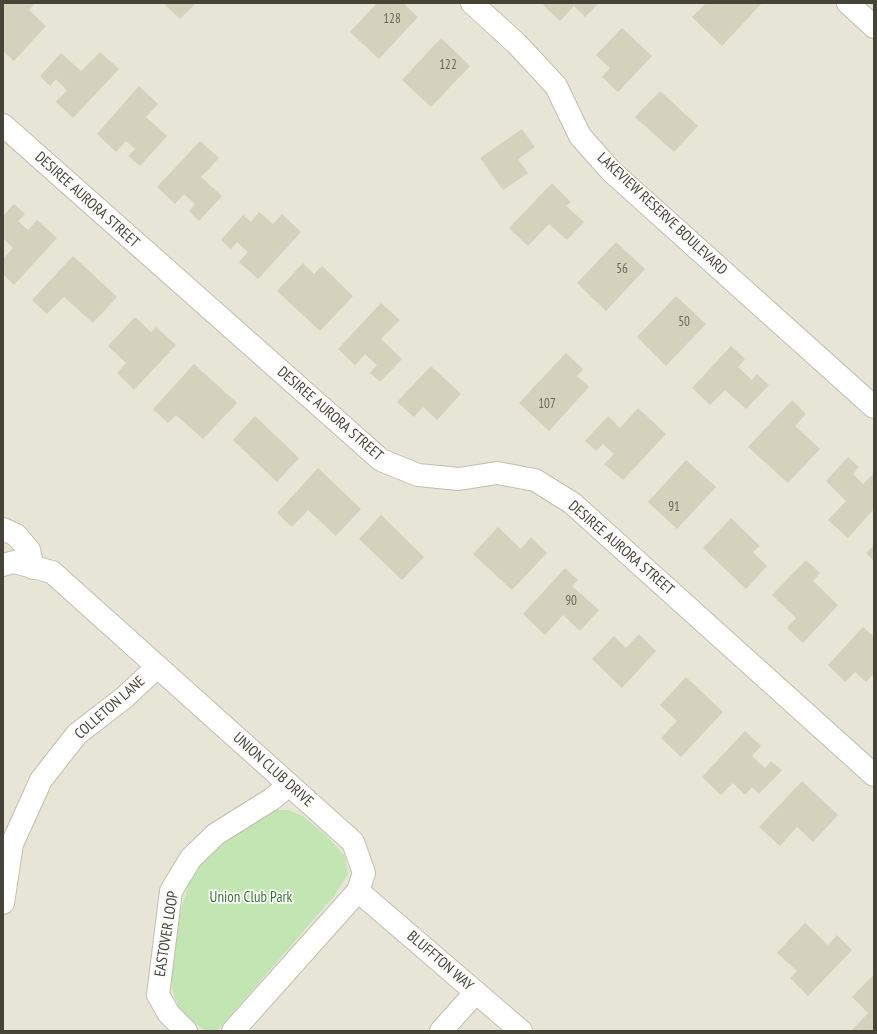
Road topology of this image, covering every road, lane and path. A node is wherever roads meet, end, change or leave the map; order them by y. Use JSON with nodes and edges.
{"nodes":[{"id":1,"x":472,"y":3,"type":"edge"},
{"id":2,"x":848,"y":3,"type":"edge"},
{"id":3,"x":874,"y":27,"type":"edge"},
{"id":4,"x":3,"y":125,"type":"edge"},
{"id":5,"x":874,"y":407,"type":"edge"},
{"id":6,"x":3,"y":529,"type":"edge"},
{"id":7,"x":3,"y":565,"type":"edge"},
{"id":8,"x":33,"y":568,"type":"junction"},
{"id":9,"x":157,"y":667,"type":"junction"},
{"id":10,"x":874,"y":776,"type":"edge"},
{"id":11,"x":289,"y":785,"type":"junction"},
{"id":12,"x":358,"y":891,"type":"junction"},
{"id":13,"x":3,"y":903,"type":"edge"},
{"id":14,"x":476,"y":992,"type":"junction"},
{"id":15,"x":186,"y":1031,"type":"edge"},
{"id":16,"x":233,"y":1031,"type":"edge"},
{"id":17,"x":441,"y":1031,"type":"edge"},
{"id":18,"x":521,"y":1031,"type":"edge"}],
"edges":[{"from":1,"to":5,"type":"street","name":"LAKEVIEW RESERVE BOULEVARD"},
{"from":2,"to":3,"type":"street"},
{"from":4,"to":10,"type":"street","name":"DESIREE AURORA STREET"},
{"from":6,"to":8,"type":"street"},
{"from":7,"to":8,"type":"street","name":"UNION CLUB DRIVE"},
{"from":8,"to":9,"type":"street","name":"UNION CLUB DRIVE"},
{"from":9,"to":11,"type":"street","name":"UNION CLUB DRIVE"},
{"from":9,"to":13,"type":"street","name":"COLLETON LANE"},
{"from":11,"to":12,"type":"street","name":"UNION CLUB DRIVE"},
{"from":11,"to":15,"type":"street","name":"EASTOVER LOOP"},
{"from":12,"to":14,"type":"street","name":"BLUFFTON WAY"},
{"from":12,"to":16,"type":"street","name":"UNION CLUB DRIVE"},
{"from":14,"to":17,"type":"street"},
{"from":14,"to":18,"type":"street","name":"BLUFFTON WAY"}]}
